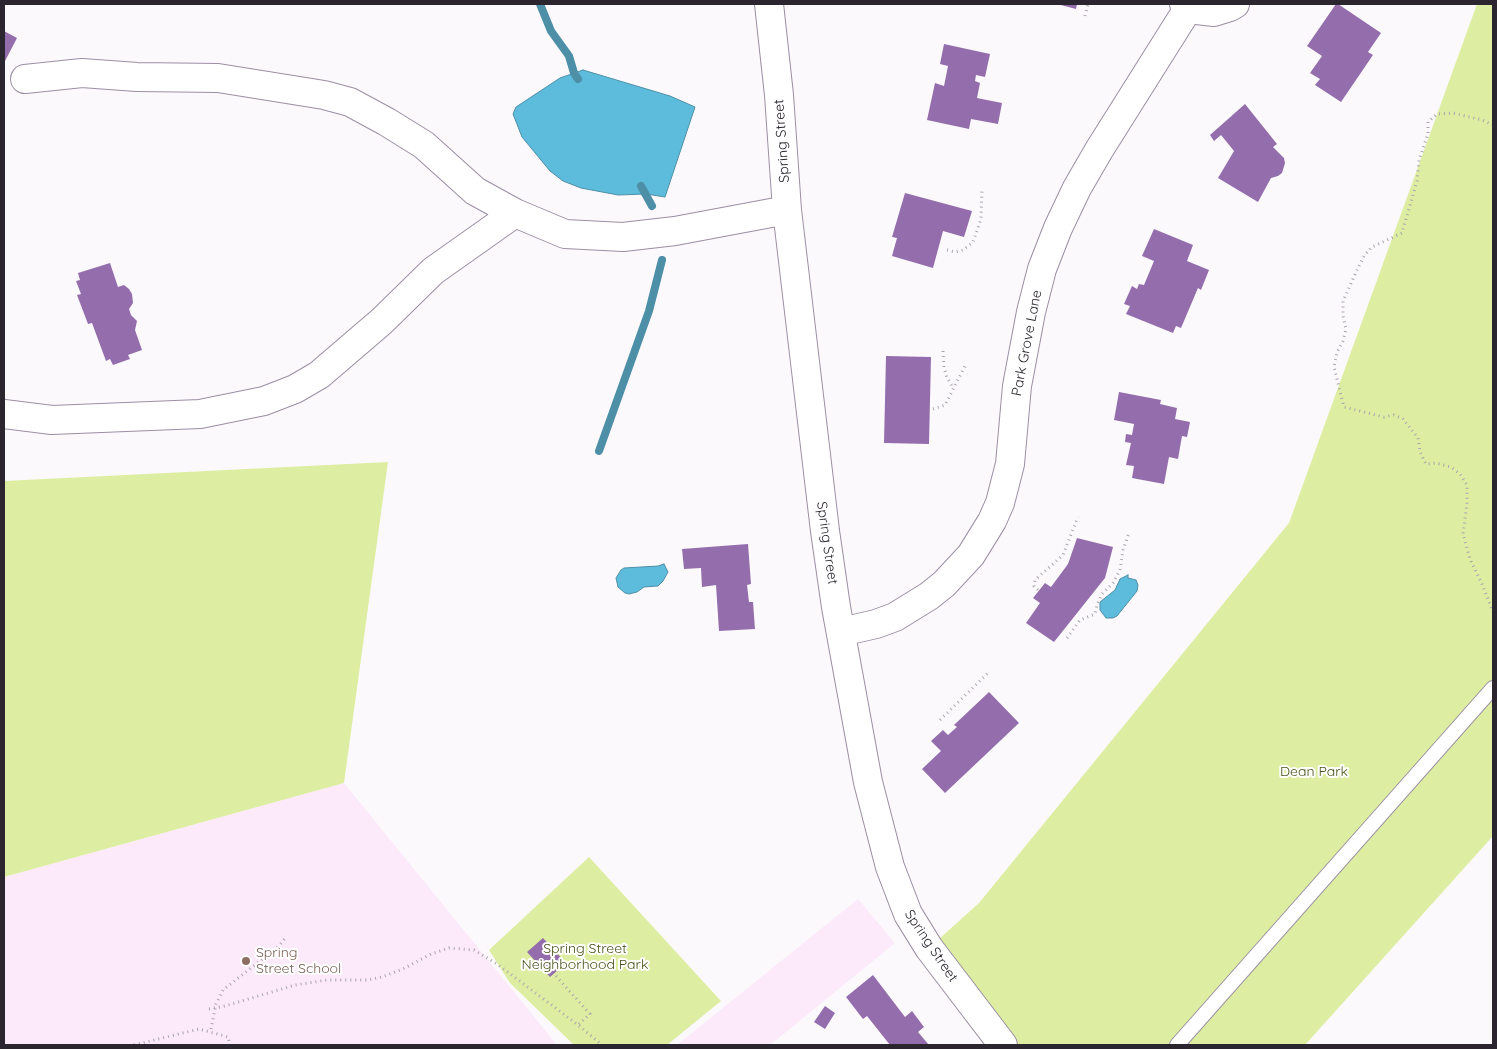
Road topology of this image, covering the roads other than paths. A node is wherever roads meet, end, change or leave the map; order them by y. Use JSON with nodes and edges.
{"nodes":[{"id":1,"x":768,"y":4,"type":"edge"},
{"id":2,"x":1235,"y":4,"type":"edge"},
{"id":3,"x":1187,"y":5,"type":"edge"},
{"id":4,"x":25,"y":79,"type":"dead end"},
{"id":5,"x":787,"y":210,"type":"junction"},
{"id":6,"x":515,"y":213,"type":"junction"},
{"id":7,"x":4,"y":414,"type":"edge"},
{"id":8,"x":841,"y":632,"type":"junction"},
{"id":9,"x":1493,"y":688,"type":"edge"},
{"id":10,"x":1003,"y":1045,"type":"edge"},
{"id":11,"x":1177,"y":1045,"type":"edge"}],
"edges":[{"from":1,"to":5,"type":"street","name":"Spring Street"},
{"from":2,"to":3,"type":"street","name":"Park Grove Lane"},
{"from":3,"to":8,"type":"street","name":"Park Grove Lane"},
{"from":4,"to":6,"type":"street"},
{"from":5,"to":6,"type":"street"},
{"from":5,"to":8,"type":"street","name":"Spring Street"},
{"from":6,"to":7,"type":"street"},
{"from":8,"to":10,"type":"street","name":"Spring Street"},
{"from":9,"to":11,"type":"lane"}]}
